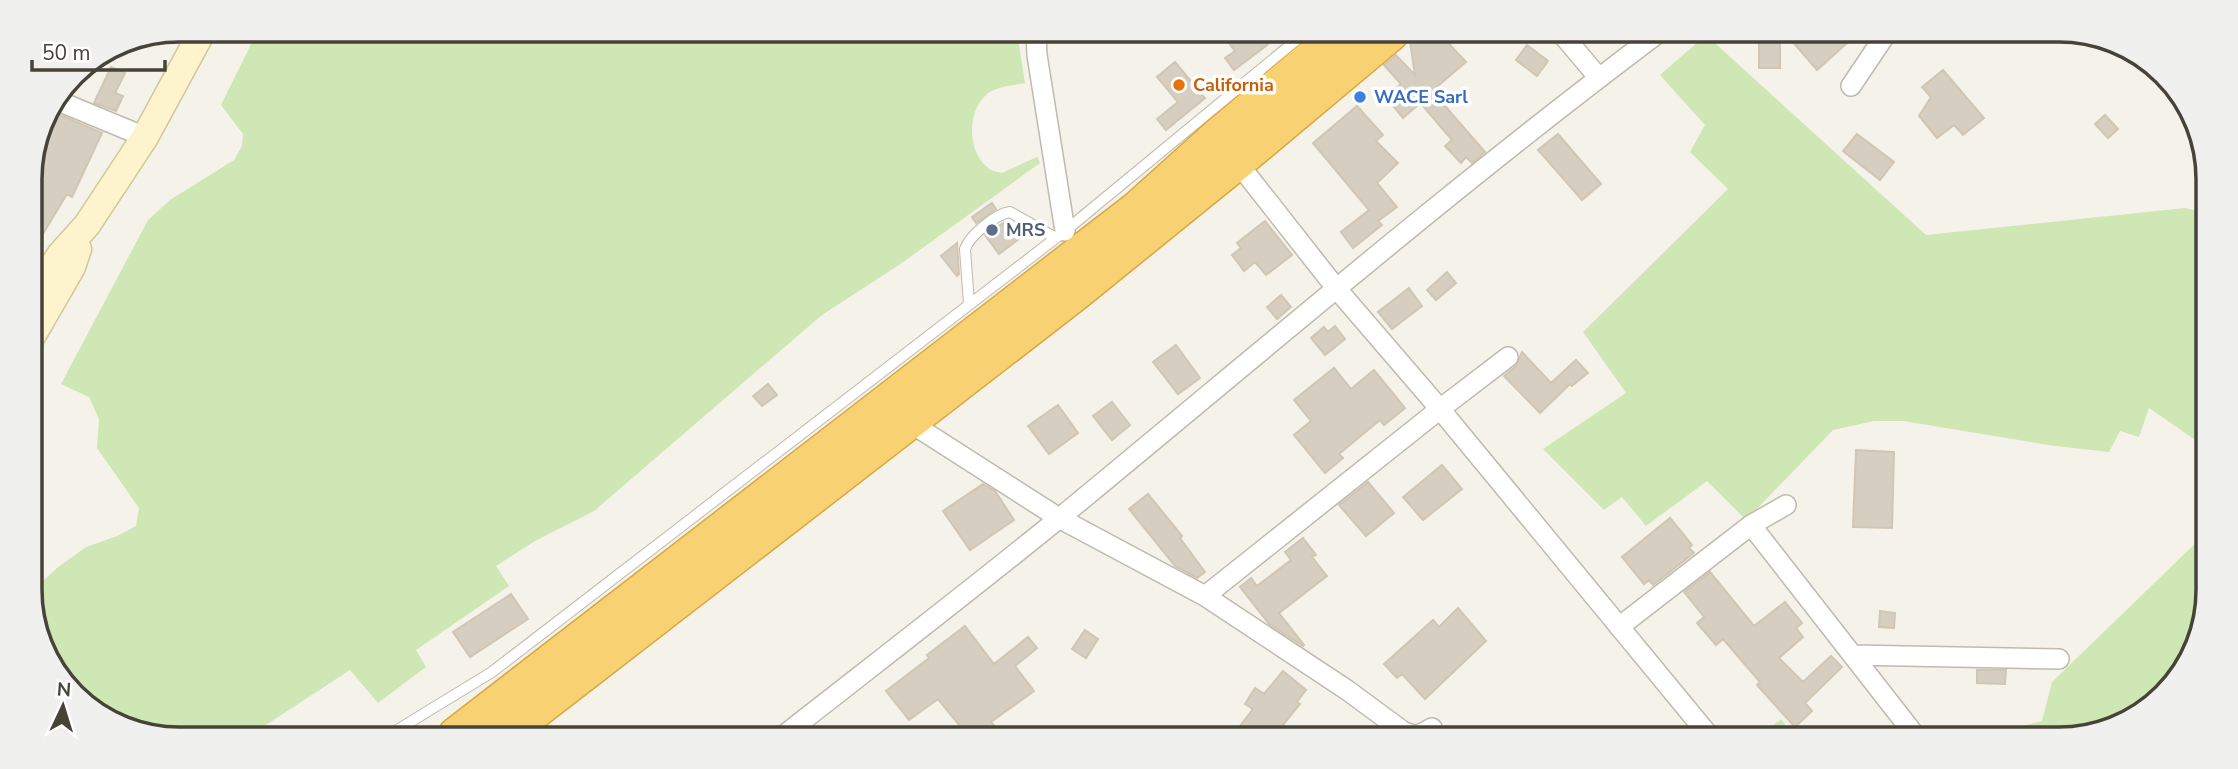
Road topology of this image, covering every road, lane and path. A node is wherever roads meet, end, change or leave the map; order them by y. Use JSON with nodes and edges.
{"nodes":[{"id":1,"x":196,"y":42,"type":"edge"},
{"id":2,"x":1036,"y":42,"type":"edge"},
{"id":3,"x":1293,"y":42,"type":"edge"},
{"id":4,"x":1330,"y":42,"type":"edge"},
{"id":5,"x":1380,"y":42,"type":"edge"},
{"id":6,"x":1569,"y":42,"type":"edge"},
{"id":7,"x":1646,"y":42,"type":"edge"},
{"id":8,"x":1881,"y":42,"type":"edge"},
{"id":9,"x":1599,"y":78,"type":"junction"},
{"id":10,"x":1851,"y":86,"type":"dead end"},
{"id":11,"x":65,"y":103,"type":"edge"},
{"id":12,"x":145,"y":136,"type":"junction"},
{"id":13,"x":1237,"y":162,"type":"junction"},
{"id":14,"x":87,"y":225,"type":"junction"},
{"id":15,"x":1060,"y":234,"type":"junction"},
{"id":16,"x":42,"y":283,"type":"edge"},
{"id":17,"x":1336,"y":288,"type":"junction"},
{"id":18,"x":969,"y":304,"type":"junction"},
{"id":19,"x":42,"y":319,"type":"edge"},
{"id":20,"x":1508,"y":357,"type":"dead end"},
{"id":21,"x":1440,"y":409,"type":"junction"},
{"id":22,"x":909,"y":422,"type":"junction"},
{"id":23,"x":1786,"y":505,"type":"dead end"},
{"id":24,"x":1059,"y":518,"type":"junction"},
{"id":25,"x":1751,"y":525,"type":"junction"},
{"id":26,"x":1205,"y":596,"type":"junction"},
{"id":27,"x":1619,"y":627,"type":"junction"},
{"id":28,"x":1853,"y":655,"type":"junction"},
{"id":29,"x":2059,"y":659,"type":"dead end"},
{"id":30,"x":402,"y":727,"type":"edge"},
{"id":31,"x":466,"y":727,"type":"edge"},
{"id":32,"x":514,"y":727,"type":"edge"},
{"id":33,"x":794,"y":727,"type":"edge"},
{"id":34,"x":1397,"y":727,"type":"edge"},
{"id":35,"x":1702,"y":727,"type":"edge"},
{"id":36,"x":1909,"y":727,"type":"edge"}],
"edges":[{"from":1,"to":12,"type":"main road"},
{"from":2,"to":15,"type":"street"},
{"from":3,"to":15,"type":"lane"},
{"from":4,"to":31,"type":"highway"},
{"from":5,"to":13,"type":"highway"},
{"from":6,"to":9,"type":"street"},
{"from":7,"to":9,"type":"street"},
{"from":8,"to":10,"type":"street"},
{"from":9,"to":17,"type":"street"},
{"from":11,"to":12,"type":"street"},
{"from":12,"to":14,"type":"main road"},
{"from":13,"to":17,"type":"street"},
{"from":13,"to":22,"type":"highway"},
{"from":14,"to":16,"type":"main road"},
{"from":14,"to":19,"type":"main road"},
{"from":15,"to":18,"type":"lane"},
{"from":15,"to":18,"type":"lane"},
{"from":17,"to":21,"type":"street"},
{"from":17,"to":24,"type":"street"},
{"from":18,"to":30,"type":"lane"},
{"from":20,"to":21,"type":"street"},
{"from":21,"to":26,"type":"street"},
{"from":21,"to":27,"type":"street"},
{"from":22,"to":24,"type":"street"},
{"from":22,"to":32,"type":"highway"},
{"from":23,"to":25,"type":"street"},
{"from":24,"to":26,"type":"street"},
{"from":24,"to":33,"type":"street"},
{"from":25,"to":27,"type":"street"},
{"from":25,"to":28,"type":"street"},
{"from":26,"to":34,"type":"street"},
{"from":27,"to":35,"type":"street"},
{"from":28,"to":29,"type":"street"},
{"from":28,"to":36,"type":"street"}]}
